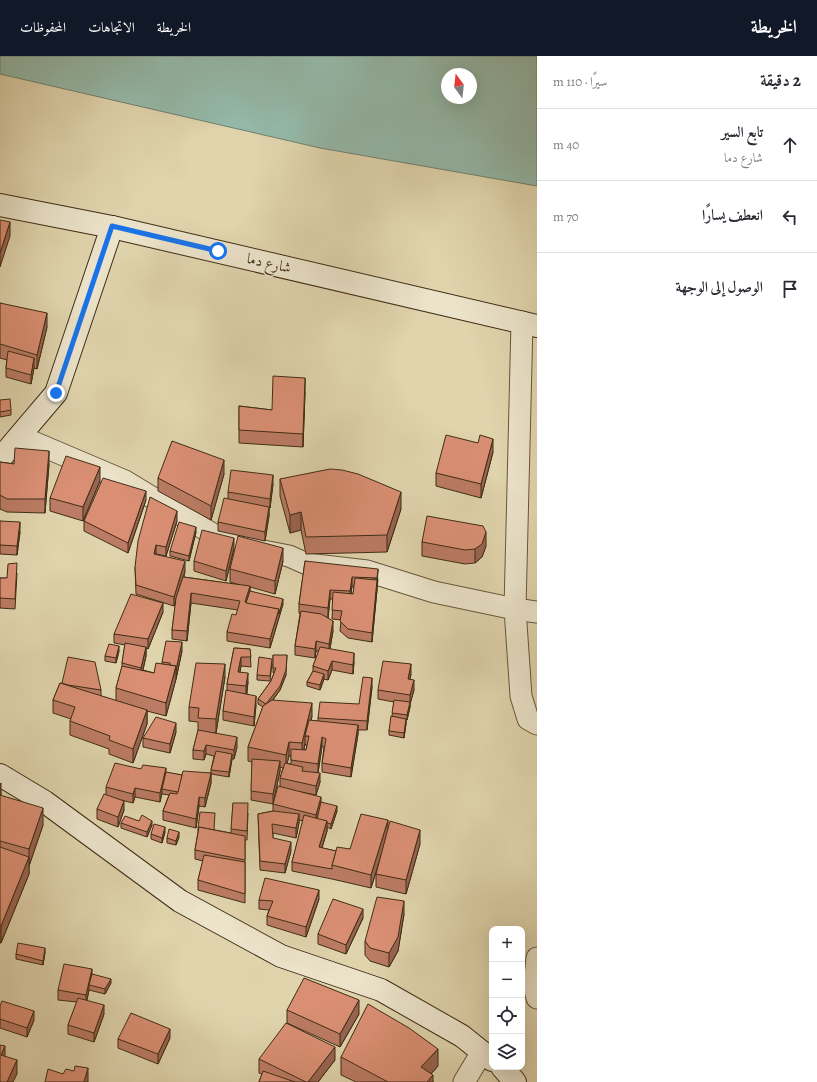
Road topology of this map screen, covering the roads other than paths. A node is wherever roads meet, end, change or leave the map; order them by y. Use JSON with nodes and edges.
{"nodes":[{"id":1,"x":0,"y":205,"type":"edge"},
{"id":2,"x":112,"y":226,"type":"junction"},
{"id":3,"x":530,"y":324,"type":"edge"},
{"id":4,"x":19,"y":436,"type":"junction"},
{"id":5,"x":0,"y":459,"type":"edge"},
{"id":6,"x":515,"y":609,"type":"junction"},
{"id":7,"x":537,"y":612,"type":"edge"},
{"id":8,"x":537,"y":724,"type":"edge"},
{"id":9,"x":0,"y":776,"type":"edge"},
{"id":10,"x":537,"y":958,"type":"edge"},
{"id":11,"x":537,"y":998,"type":"edge"},
{"id":12,"x":487,"y":1056,"type":"edge"},
{"id":13,"x":505,"y":1070,"type":"edge"},
{"id":14,"x":464,"y":1082,"type":"edge"},
{"id":15,"x":515,"y":1082,"type":"edge"}],
"edges":[{"from":1,"to":2,"type":"street","name":"شارع دما"},
{"from":2,"to":3,"type":"street","name":"شارع دما"},
{"from":2,"to":4,"type":"street"},
{"from":3,"to":6,"type":"street"},
{"from":4,"to":5,"type":"street"},
{"from":4,"to":6,"type":"street"},
{"from":6,"to":7,"type":"street"},
{"from":6,"to":8,"type":"street"},
{"from":9,"to":12,"type":"street"},
{"from":10,"to":11,"type":"street"},
{"from":12,"to":14,"type":"street"},
{"from":13,"to":15,"type":"street"}]}
